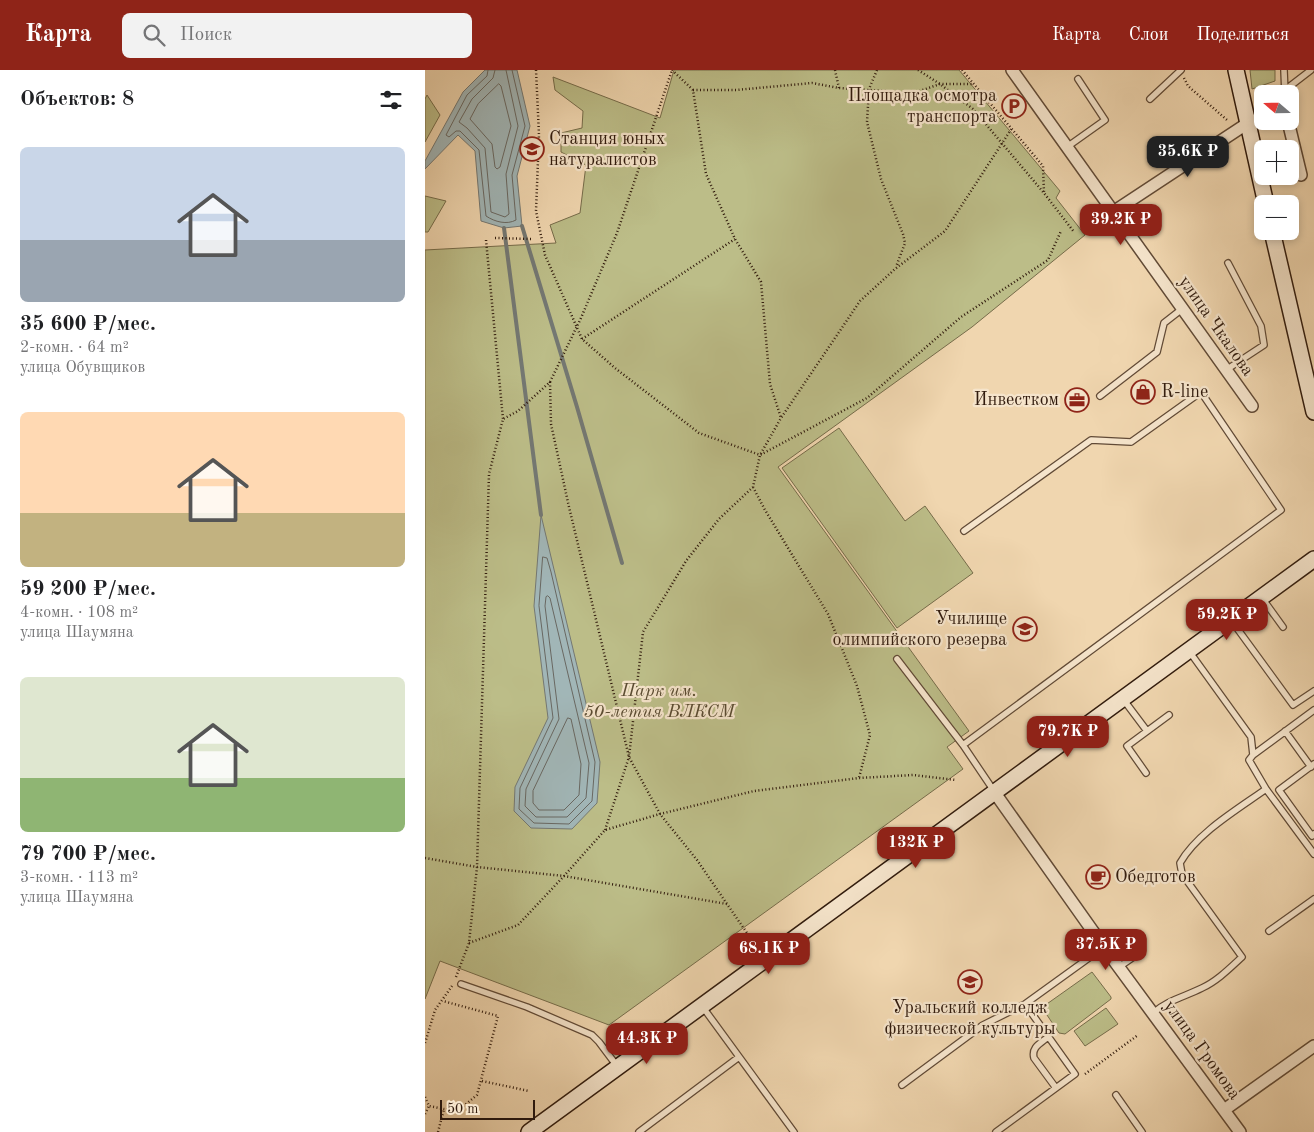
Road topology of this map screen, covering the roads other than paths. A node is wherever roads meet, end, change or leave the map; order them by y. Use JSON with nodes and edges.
{"nodes":[{"id":1,"x":1012,"y":70,"type":"edge"},
{"id":2,"x":1236,"y":70,"type":"edge"},
{"id":3,"x":1284,"y":70,"type":"edge"},
{"id":4,"x":1311,"y":70,"type":"edge"},
{"id":5,"x":1181,"y":71,"type":"edge"},
{"id":6,"x":1078,"y":79,"type":"dead end"},
{"id":7,"x":1285,"y":85,"type":"edge"},
{"id":8,"x":1293,"y":85,"type":"edge"},
{"id":9,"x":1150,"y":98,"type":"dead end"},
{"id":10,"x":1254,"y":118,"type":"edge"},
{"id":11,"x":1248,"y":123,"type":"junction"},
{"id":12,"x":1290,"y":130,"type":"edge"},
{"id":13,"x":1067,"y":147,"type":"junction"},
{"id":14,"x":1301,"y":176,"type":"dead end"},
{"id":15,"x":1264,"y":195,"type":"edge"},
{"id":16,"x":1113,"y":212,"type":"junction"},
{"id":17,"x":1274,"y":240,"type":"edge"},
{"id":18,"x":1228,"y":263,"type":"dead end"},
{"id":19,"x":1183,"y":309,"type":"junction"},
{"id":20,"x":1226,"y":370,"type":"junction"},
{"id":21,"x":1100,"y":396,"type":"dead end"},
{"id":22,"x":1252,"y":406,"type":"dead end"},
{"id":23,"x":1314,"y":412,"type":"edge"},
{"id":24,"x":964,"y":531,"type":"dead end"},
{"id":25,"x":1314,"y":559,"type":"edge"},
{"id":26,"x":1261,"y":598,"type":"junction"},
{"id":27,"x":1231,"y":620,"type":"junction"},
{"id":28,"x":1283,"y":627,"type":"dead end"},
{"id":29,"x":1189,"y":650,"type":"junction"},
{"id":30,"x":897,"y":659,"type":"dead end"},
{"id":31,"x":1314,"y":690,"type":"edge"},
{"id":32,"x":1123,"y":699,"type":"junction"},
{"id":33,"x":1314,"y":710,"type":"edge"},
{"id":34,"x":1169,"y":715,"type":"dead end"},
{"id":35,"x":1147,"y":731,"type":"junction"},
{"id":36,"x":1285,"y":731,"type":"junction"},
{"id":37,"x":963,"y":745,"type":"junction"},
{"id":38,"x":1253,"y":755,"type":"junction"},
{"id":39,"x":1312,"y":765,"type":"edge"},
{"id":40,"x":1146,"y":773,"type":"dead end"},
{"id":41,"x":1266,"y":789,"type":"junction"},
{"id":42,"x":995,"y":793,"type":"junction"},
{"id":43,"x":1314,"y":834,"type":"edge"},
{"id":44,"x":1314,"y":854,"type":"edge"},
{"id":45,"x":1314,"y":899,"type":"edge"},
{"id":46,"x":1269,"y":930,"type":"dead end"},
{"id":47,"x":1104,"y":947,"type":"junction"},
{"id":48,"x":1135,"y":956,"type":"dead end"},
{"id":49,"x":1119,"y":966,"type":"junction"},
{"id":50,"x":461,"y":984,"type":"dead end"},
{"id":51,"x":1025,"y":1004,"type":"junction"},
{"id":52,"x":702,"y":1006,"type":"junction"},
{"id":53,"x":1153,"y":1013,"type":"junction"},
{"id":54,"x":1048,"y":1037,"type":"junction"},
{"id":55,"x":1314,"y":1046,"type":"edge"},
{"id":56,"x":739,"y":1057,"type":"junction"},
{"id":57,"x":619,"y":1068,"type":"junction"},
{"id":58,"x":902,"y":1085,"type":"dead end"},
{"id":59,"x":1056,"y":1088,"type":"junction"},
{"id":60,"x":1115,"y":1095,"type":"dead end"},
{"id":61,"x":1224,"y":1110,"type":"junction"},
{"id":62,"x":529,"y":1132,"type":"edge"},
{"id":63,"x":639,"y":1132,"type":"edge"},
{"id":64,"x":794,"y":1132,"type":"edge"},
{"id":65,"x":996,"y":1132,"type":"edge"},
{"id":66,"x":1142,"y":1132,"type":"edge"},
{"id":67,"x":1240,"y":1132,"type":"edge"}],
"edges":[{"from":1,"to":13,"type":"street","name":"улица Чкалова"},
{"from":2,"to":11,"type":"street"},
{"from":3,"to":7,"type":"lane"},
{"from":4,"to":8,"type":"lane"},
{"from":5,"to":9,"type":"lane"},
{"from":6,"to":13,"type":"lane"},
{"from":10,"to":11,"type":"lane"},
{"from":11,"to":15,"type":"street"},
{"from":11,"to":16,"type":"street"},
{"from":12,"to":14,"type":"street"},
{"from":13,"to":16,"type":"street","name":"улица Чкалова"},
{"from":16,"to":19,"type":"street","name":"улица Чкалова"},
{"from":17,"to":23,"type":"street"},
{"from":18,"to":20,"type":"lane"},
{"from":19,"to":20,"type":"street","name":"улица Чкалова"},
{"from":19,"to":21,"type":"lane"},
{"from":20,"to":22,"type":"street","name":"улица Чкалова"},
{"from":24,"to":37,"type":"lane"},
{"from":25,"to":26,"type":"street"},
{"from":26,"to":27,"type":"street"},
{"from":26,"to":28,"type":"lane"},
{"from":27,"to":29,"type":"street"},
{"from":27,"to":31,"type":"lane"},
{"from":29,"to":32,"type":"street"},
{"from":29,"to":38,"type":"lane"},
{"from":30,"to":37,"type":"lane"},
{"from":32,"to":35,"type":"lane"},
{"from":32,"to":42,"type":"street"},
{"from":33,"to":36,"type":"lane"},
{"from":34,"to":35,"type":"lane"},
{"from":35,"to":40,"type":"lane"},
{"from":36,"to":38,"type":"lane"},
{"from":36,"to":39,"type":"lane"},
{"from":37,"to":42,"type":"lane"},
{"from":38,"to":41,"type":"lane"},
{"from":39,"to":43,"type":"lane"},
{"from":41,"to":44,"type":"lane"},
{"from":41,"to":53,"type":"lane"},
{"from":42,"to":47,"type":"street","name":"улица Громова"},
{"from":42,"to":52,"type":"street"},
{"from":45,"to":46,"type":"lane"},
{"from":47,"to":49,"type":"street","name":"улица Громова"},
{"from":47,"to":51,"type":"lane"},
{"from":48,"to":49,"type":"lane"},
{"from":49,"to":53,"type":"street","name":"улица Громова"},
{"from":50,"to":57,"type":"lane"},
{"from":51,"to":54,"type":"lane"},
{"from":51,"to":58,"type":"lane"},
{"from":52,"to":56,"type":"lane"},
{"from":52,"to":57,"type":"street"},
{"from":53,"to":61,"type":"street","name":"улица Громова"},
{"from":54,"to":59,"type":"lane"},
{"from":54,"to":59,"type":"lane"},
{"from":55,"to":61,"type":"street"},
{"from":56,"to":63,"type":"lane"},
{"from":56,"to":64,"type":"lane"},
{"from":57,"to":62,"type":"street"},
{"from":59,"to":65,"type":"lane"},
{"from":60,"to":66,"type":"lane"},
{"from":61,"to":67,"type":"street","name":"улица Громова"}]}
